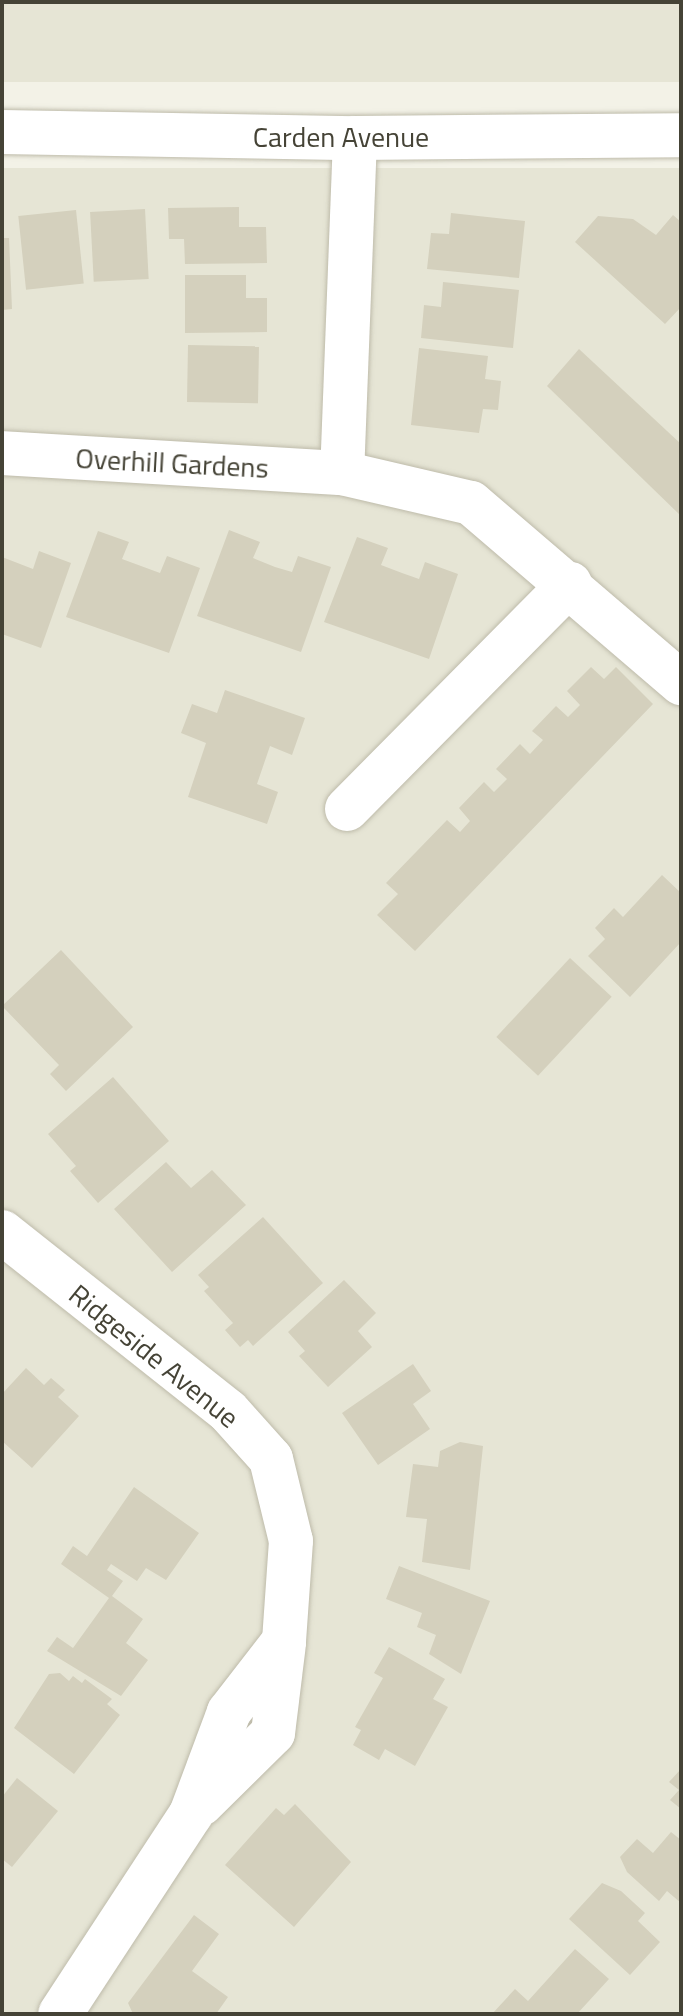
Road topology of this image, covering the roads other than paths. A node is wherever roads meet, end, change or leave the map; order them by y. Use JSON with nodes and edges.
{"nodes":[{"id":1,"x":2,"y":132,"type":"edge"},
{"id":2,"x":681,"y":135,"type":"edge"},
{"id":3,"x":355,"y":138,"type":"junction"},
{"id":4,"x":2,"y":453,"type":"edge"},
{"id":5,"x":342,"y":473,"type":"junction"},
{"id":6,"x":570,"y":584,"type":"junction"},
{"id":7,"x":681,"y":683,"type":"edge"},
{"id":8,"x":347,"y":809,"type":"dead end"},
{"id":9,"x":2,"y":1232,"type":"edge"},
{"id":10,"x":60,"y":2014,"type":"edge"}],
"edges":[{"from":1,"to":3,"type":"street","name":"Carden Avenue"},
{"from":2,"to":3,"type":"street","name":"Carden Avenue"},
{"from":3,"to":5,"type":"street"},
{"from":4,"to":5,"type":"street","name":"Overhill Gardens"},
{"from":5,"to":6,"type":"street","name":"Overhill Gardens"},
{"from":6,"to":7,"type":"street","name":"Overhill Gardens"},
{"from":6,"to":8,"type":"street"},
{"from":9,"to":10,"type":"street","name":"Ridgeside Avenue"}]}
